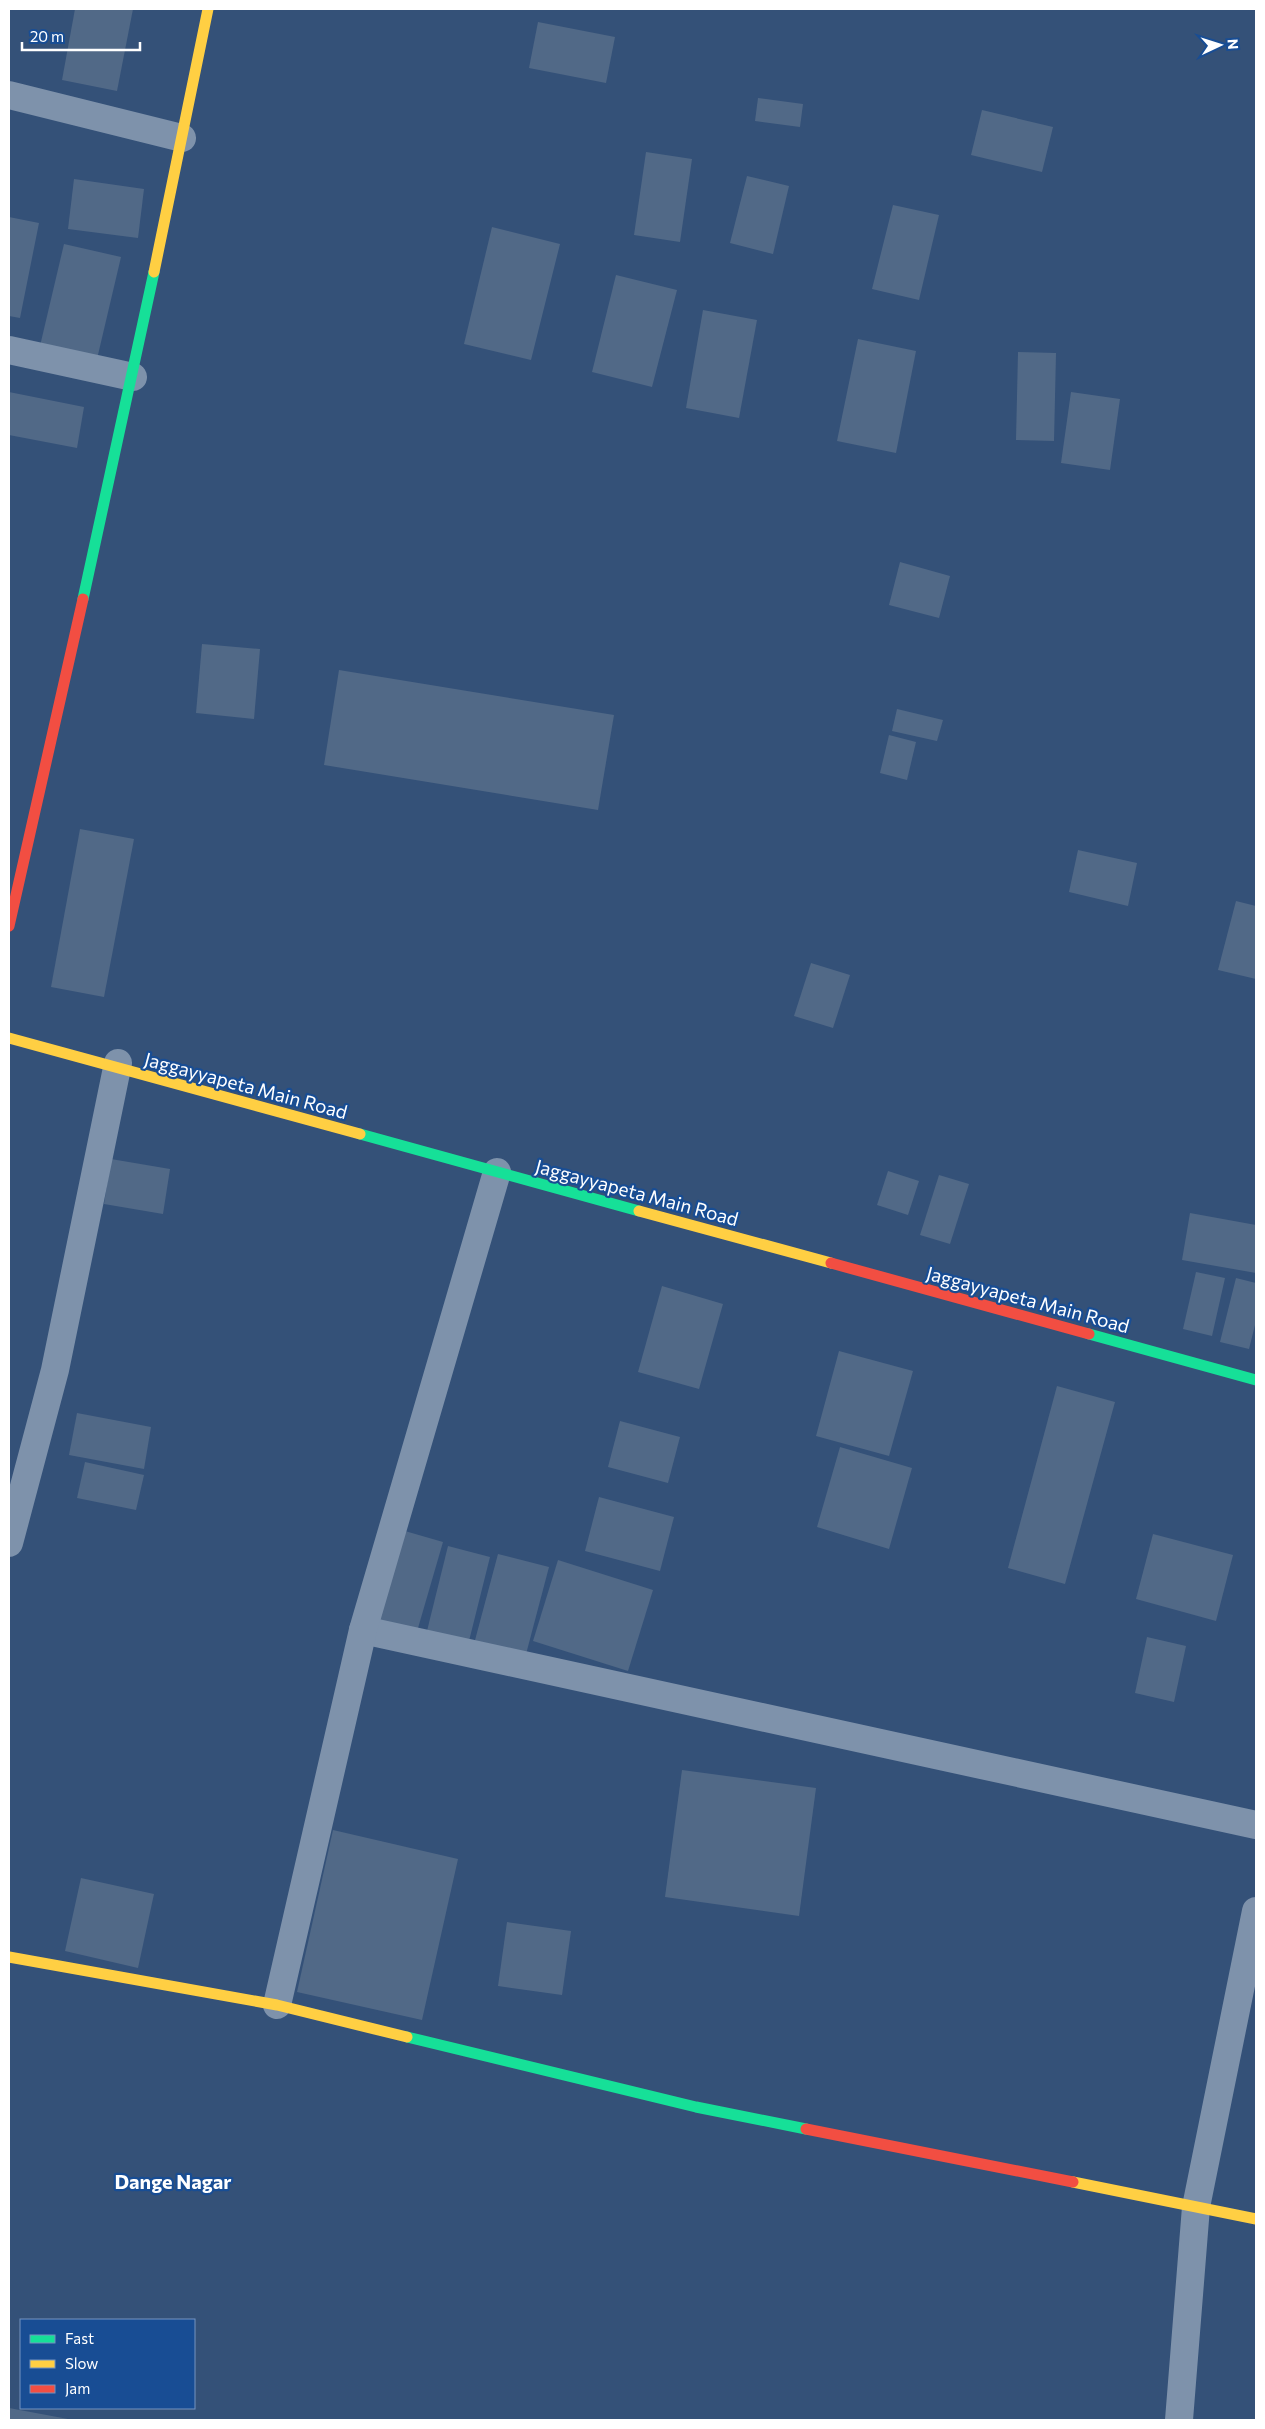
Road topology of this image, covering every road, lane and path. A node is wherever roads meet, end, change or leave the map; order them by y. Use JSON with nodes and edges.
{"nodes":[{"id":1,"x":208,"y":9,"type":"edge"},
{"id":2,"x":9,"y":95,"type":"edge"},
{"id":3,"x":182,"y":138,"type":"junction"},
{"id":4,"x":9,"y":350,"type":"edge"},
{"id":5,"x":133,"y":377,"type":"junction"},
{"id":6,"x":9,"y":926,"type":"edge"},
{"id":7,"x":9,"y":1038,"type":"edge"},
{"id":8,"x":118,"y":1065,"type":"junction"},
{"id":9,"x":497,"y":1172,"type":"junction"},
{"id":10,"x":1256,"y":1380,"type":"edge"},
{"id":11,"x":9,"y":1543,"type":"edge"},
{"id":12,"x":362,"y":1630,"type":"junction"},
{"id":13,"x":1256,"y":1826,"type":"edge"},
{"id":14,"x":1256,"y":1911,"type":"edge"},
{"id":15,"x":9,"y":1957,"type":"edge"},
{"id":16,"x":277,"y":2005,"type":"junction"},
{"id":17,"x":1196,"y":2207,"type":"junction"},
{"id":18,"x":1256,"y":2219,"type":"edge"},
{"id":19,"x":1179,"y":2420,"type":"edge"}],
"edges":[{"from":1,"to":3,"type":"street"},
{"from":2,"to":3,"type":"street"},
{"from":3,"to":5,"type":"street"},
{"from":4,"to":5,"type":"street"},
{"from":5,"to":6,"type":"street"},
{"from":7,"to":8,"type":"street","name":"Jaggayyapeta Main Road"},
{"from":8,"to":9,"type":"street","name":"Jaggayyapeta Main Road"},
{"from":8,"to":11,"type":"street"},
{"from":9,"to":10,"type":"street","name":"Jaggayyapeta Main Road"},
{"from":9,"to":12,"type":"street"},
{"from":12,"to":13,"type":"street"},
{"from":12,"to":16,"type":"street"},
{"from":14,"to":17,"type":"street"},
{"from":15,"to":16,"type":"street"},
{"from":16,"to":17,"type":"street"},
{"from":17,"to":18,"type":"street"},
{"from":17,"to":19,"type":"street"}]}
